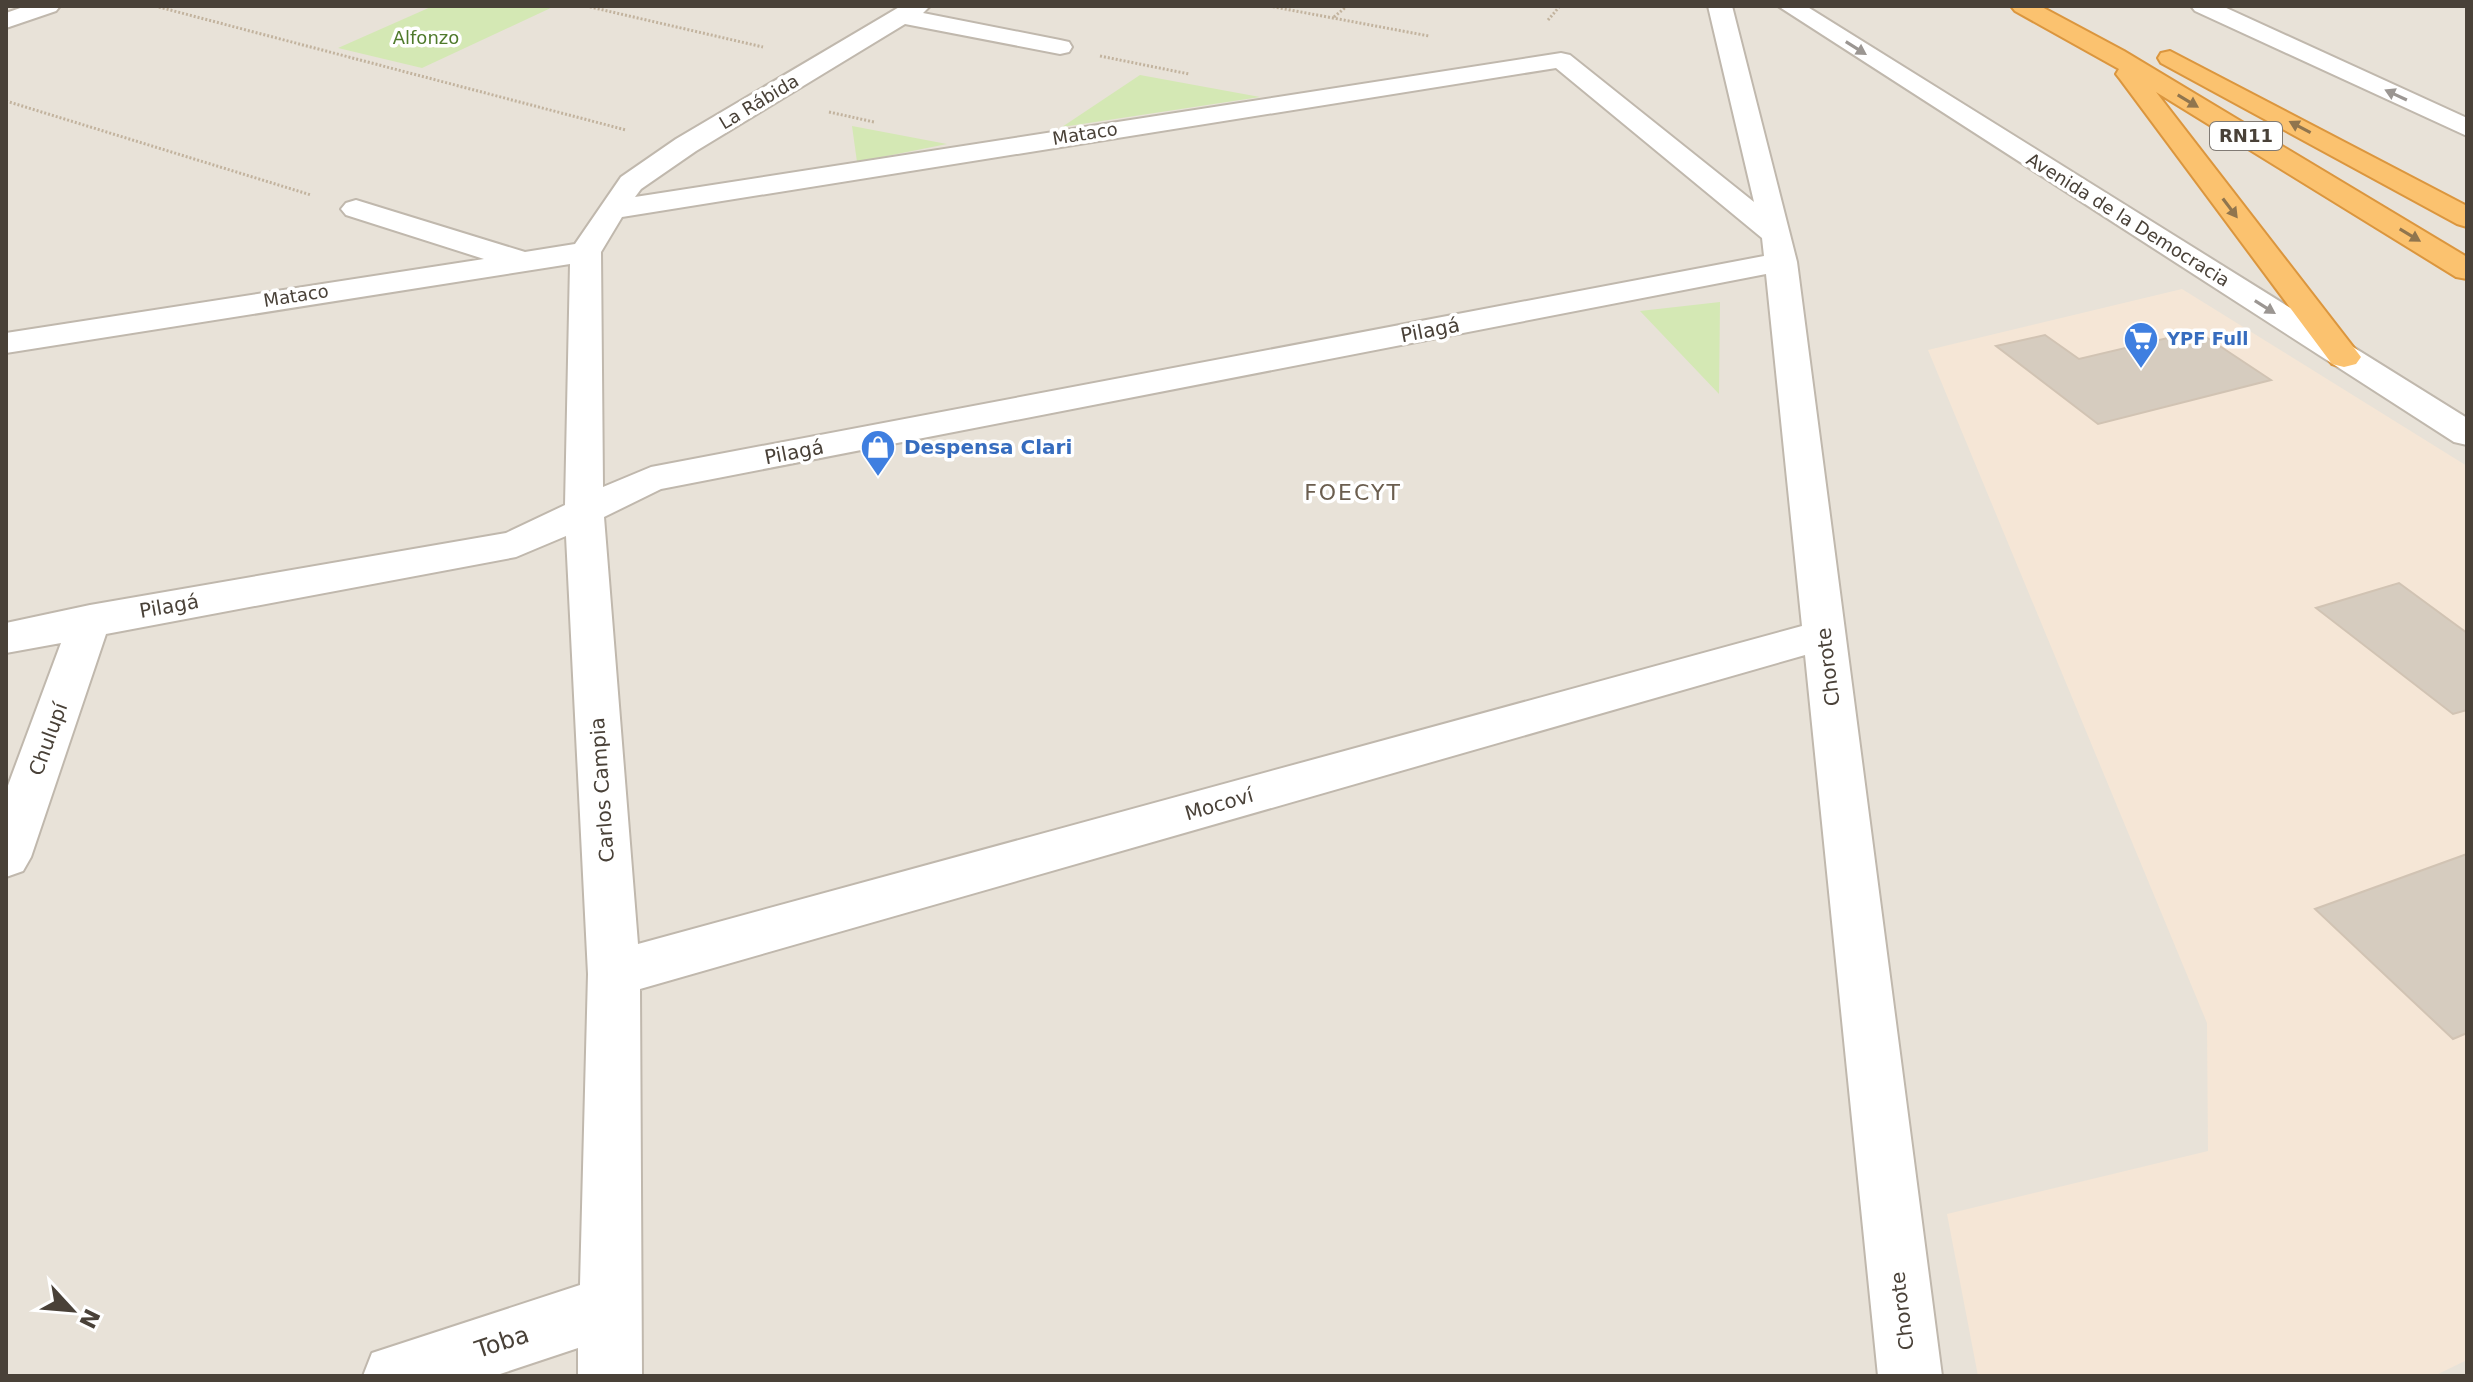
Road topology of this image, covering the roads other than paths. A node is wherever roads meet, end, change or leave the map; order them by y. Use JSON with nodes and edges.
{"nodes":[{"id":1,"x":48,"y":6,"type":"edge"},
{"id":2,"x":1720,"y":6,"type":"edge"},
{"id":3,"x":1790,"y":6,"type":"edge"},
{"id":4,"x":2023,"y":6,"type":"edge"},
{"id":5,"x":2072,"y":6,"type":"edge"},
{"id":6,"x":2203,"y":6,"type":"edge"},
{"id":7,"x":909,"y":11,"type":"edge"},
{"id":8,"x":6,"y":21,"type":"edge"},
{"id":9,"x":1060,"y":47,"type":"dead end"},
{"id":10,"x":2115,"y":56,"type":"junction"},
{"id":11,"x":2465,"y":126,"type":"edge"},
{"id":12,"x":2330,"y":143,"type":"junction"},
{"id":13,"x":2467,"y":188,"type":"edge"},
{"id":14,"x":356,"y":209,"type":"road end"},
{"id":15,"x":611,"y":210,"type":"junction"},
{"id":16,"x":2467,"y":218,"type":"edge"},
{"id":17,"x":1779,"y":248,"type":"junction"},
{"id":18,"x":586,"y":252,"type":"junction"},
{"id":19,"x":524,"y":260,"type":"junction"},
{"id":20,"x":2467,"y":270,"type":"edge"},
{"id":21,"x":6,"y":343,"type":"edge"},
{"id":22,"x":2344,"y":357,"type":"junction"},
{"id":23,"x":2467,"y":434,"type":"edge"},
{"id":24,"x":584,"y":512,"type":"junction"},
{"id":25,"x":90,"y":620,"type":"junction"},
{"id":26,"x":1824,"y":635,"type":"junction"},
{"id":27,"x":6,"y":638,"type":"edge"},
{"id":28,"x":6,"y":857,"type":"edge"},
{"id":29,"x":614,"y":974,"type":"junction"},
{"id":30,"x":609,"y":1307,"type":"junction"},
{"id":31,"x":395,"y":1376,"type":"edge"},
{"id":32,"x":610,"y":1376,"type":"edge"},
{"id":33,"x":1910,"y":1376,"type":"edge"}],
"edges":[{"from":1,"to":8,"type":"street"},
{"from":2,"to":17,"type":"street","name":"Chorote"},
{"from":3,"to":22,"type":"street","name":"Avenida de la Democracia","one_way":true},
{"from":4,"to":10,"type":"highway","number":"RN11"},
{"from":12,"to":5,"type":"highway","number":"RN11","one_way":true},
{"from":11,"to":6,"type":"street","one_way":true},
{"from":7,"to":9,"type":"street"},
{"from":7,"to":15,"type":"street","name":"La Rábida"},
{"from":10,"to":20,"type":"highway","number":"RN11","one_way":true},
{"from":10,"to":22,"type":"highway","one_way":true},
{"from":12,"to":13,"type":"highway"},
{"from":12,"to":16,"type":"highway","number":"RN11"},
{"from":14,"to":19,"type":"street"},
{"from":15,"to":17,"type":"street","name":"Mataco"},
{"from":15,"to":18,"type":"street"},
{"from":17,"to":24,"type":"street","name":"Pilagá"},
{"from":17,"to":26,"type":"street","name":"Chorote"},
{"from":18,"to":19,"type":"street","name":"Mataco"},
{"from":18,"to":24,"type":"street","name":"Carlos Campia"},
{"from":19,"to":21,"type":"street","name":"Mataco"},
{"from":22,"to":23,"type":"street","name":"Avenida de la Democracia"},
{"from":24,"to":25,"type":"street","name":"Pilagá"},
{"from":24,"to":29,"type":"street","name":"Carlos Campia"},
{"from":25,"to":27,"type":"street","name":"Pilagá"},
{"from":25,"to":28,"type":"street","name":"Chulupí"},
{"from":26,"to":29,"type":"street","name":"Mocoví"},
{"from":26,"to":33,"type":"street","name":"Chorote"},
{"from":29,"to":30,"type":"street","name":"Carlos Campia"},
{"from":30,"to":31,"type":"street","name":"Toba"},
{"from":30,"to":32,"type":"street","name":"Carlos Campia"}]}
